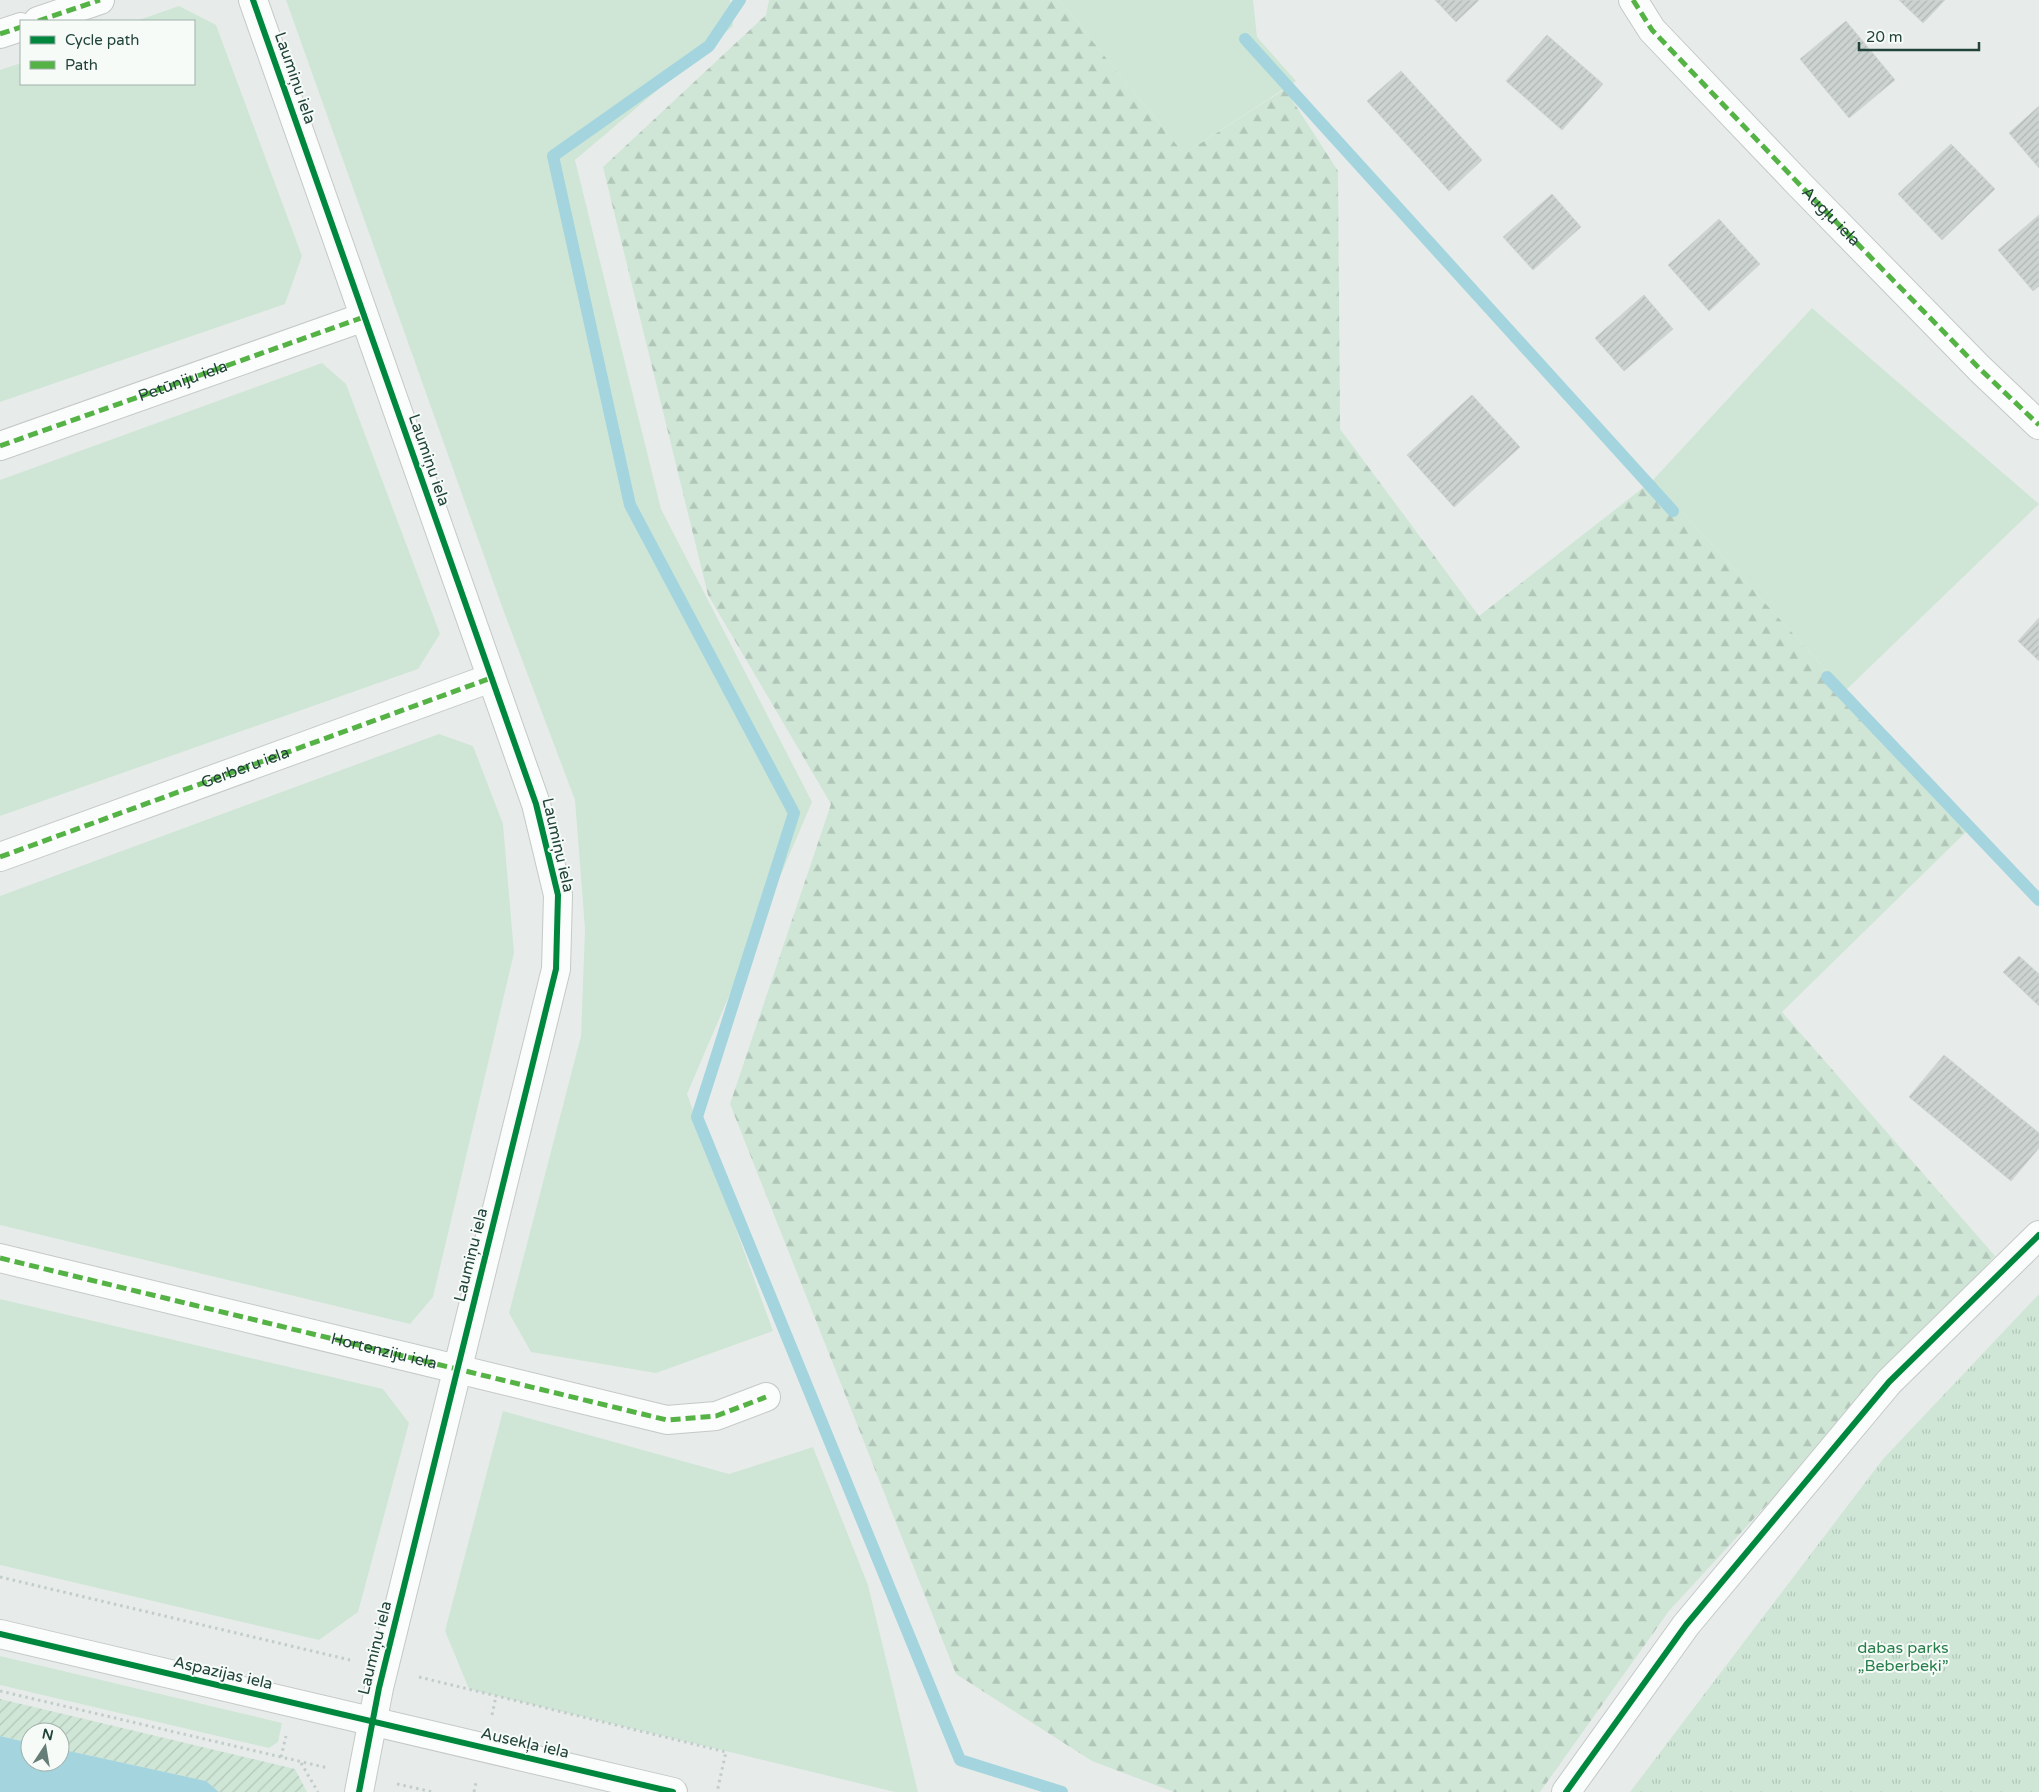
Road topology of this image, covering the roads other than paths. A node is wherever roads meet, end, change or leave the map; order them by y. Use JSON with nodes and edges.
{"nodes":[{"id":1,"x":100,"y":0,"type":"edge"},
{"id":2,"x":253,"y":0,"type":"edge"},
{"id":3,"x":1633,"y":0,"type":"edge"},
{"id":4,"x":41,"y":20,"type":"edge"},
{"id":5,"x":20,"y":27,"type":"edge"},
{"id":6,"x":0,"y":34,"type":"edge"},
{"id":7,"x":364,"y":317,"type":"junction"},
{"id":8,"x":2039,"y":425,"type":"edge"},
{"id":9,"x":0,"y":446,"type":"edge"},
{"id":10,"x":492,"y":678,"type":"junction"},
{"id":11,"x":0,"y":857,"type":"edge"},
{"id":12,"x":2039,"y":1235,"type":"edge"},
{"id":13,"x":0,"y":1258,"type":"edge"},
{"id":14,"x":457,"y":1370,"type":"junction"},
{"id":15,"x":766,"y":1397,"type":"dead end"},
{"id":16,"x":0,"y":1634,"type":"edge"},
{"id":17,"x":371,"y":1722,"type":"junction"},
{"id":18,"x":360,"y":1784,"type":"edge"},
{"id":19,"x":642,"y":1788,"type":"edge"},
{"id":20,"x":673,"y":1792,"type":"edge"},
{"id":21,"x":1566,"y":1792,"type":"edge"}],
"edges":[{"from":1,"to":4,"type":"street"},
{"from":2,"to":7,"type":"street","name":"Laumiņu iela"},
{"from":3,"to":8,"type":"street","name":"Augļu iela"},
{"from":5,"to":6,"type":"street"},
{"from":7,"to":9,"type":"street","name":"Petūniju iela"},
{"from":7,"to":10,"type":"street","name":"Laumiņu iela"},
{"from":10,"to":11,"type":"street","name":"Gerberu iela"},
{"from":10,"to":14,"type":"street","name":"Laumiņu iela"},
{"from":12,"to":21,"type":"street"},
{"from":13,"to":14,"type":"street","name":"Hortenziju iela"},
{"from":14,"to":15,"type":"street","name":"Hortenziju iela"},
{"from":14,"to":17,"type":"street","name":"Laumiņu iela"},
{"from":16,"to":17,"type":"street","name":"Aspazijas iela"},
{"from":17,"to":18,"type":"street"},
{"from":17,"to":19,"type":"street","name":"Ausekļa iela"},
{"from":19,"to":20,"type":"street","name":"Ausekļa iela"}]}
